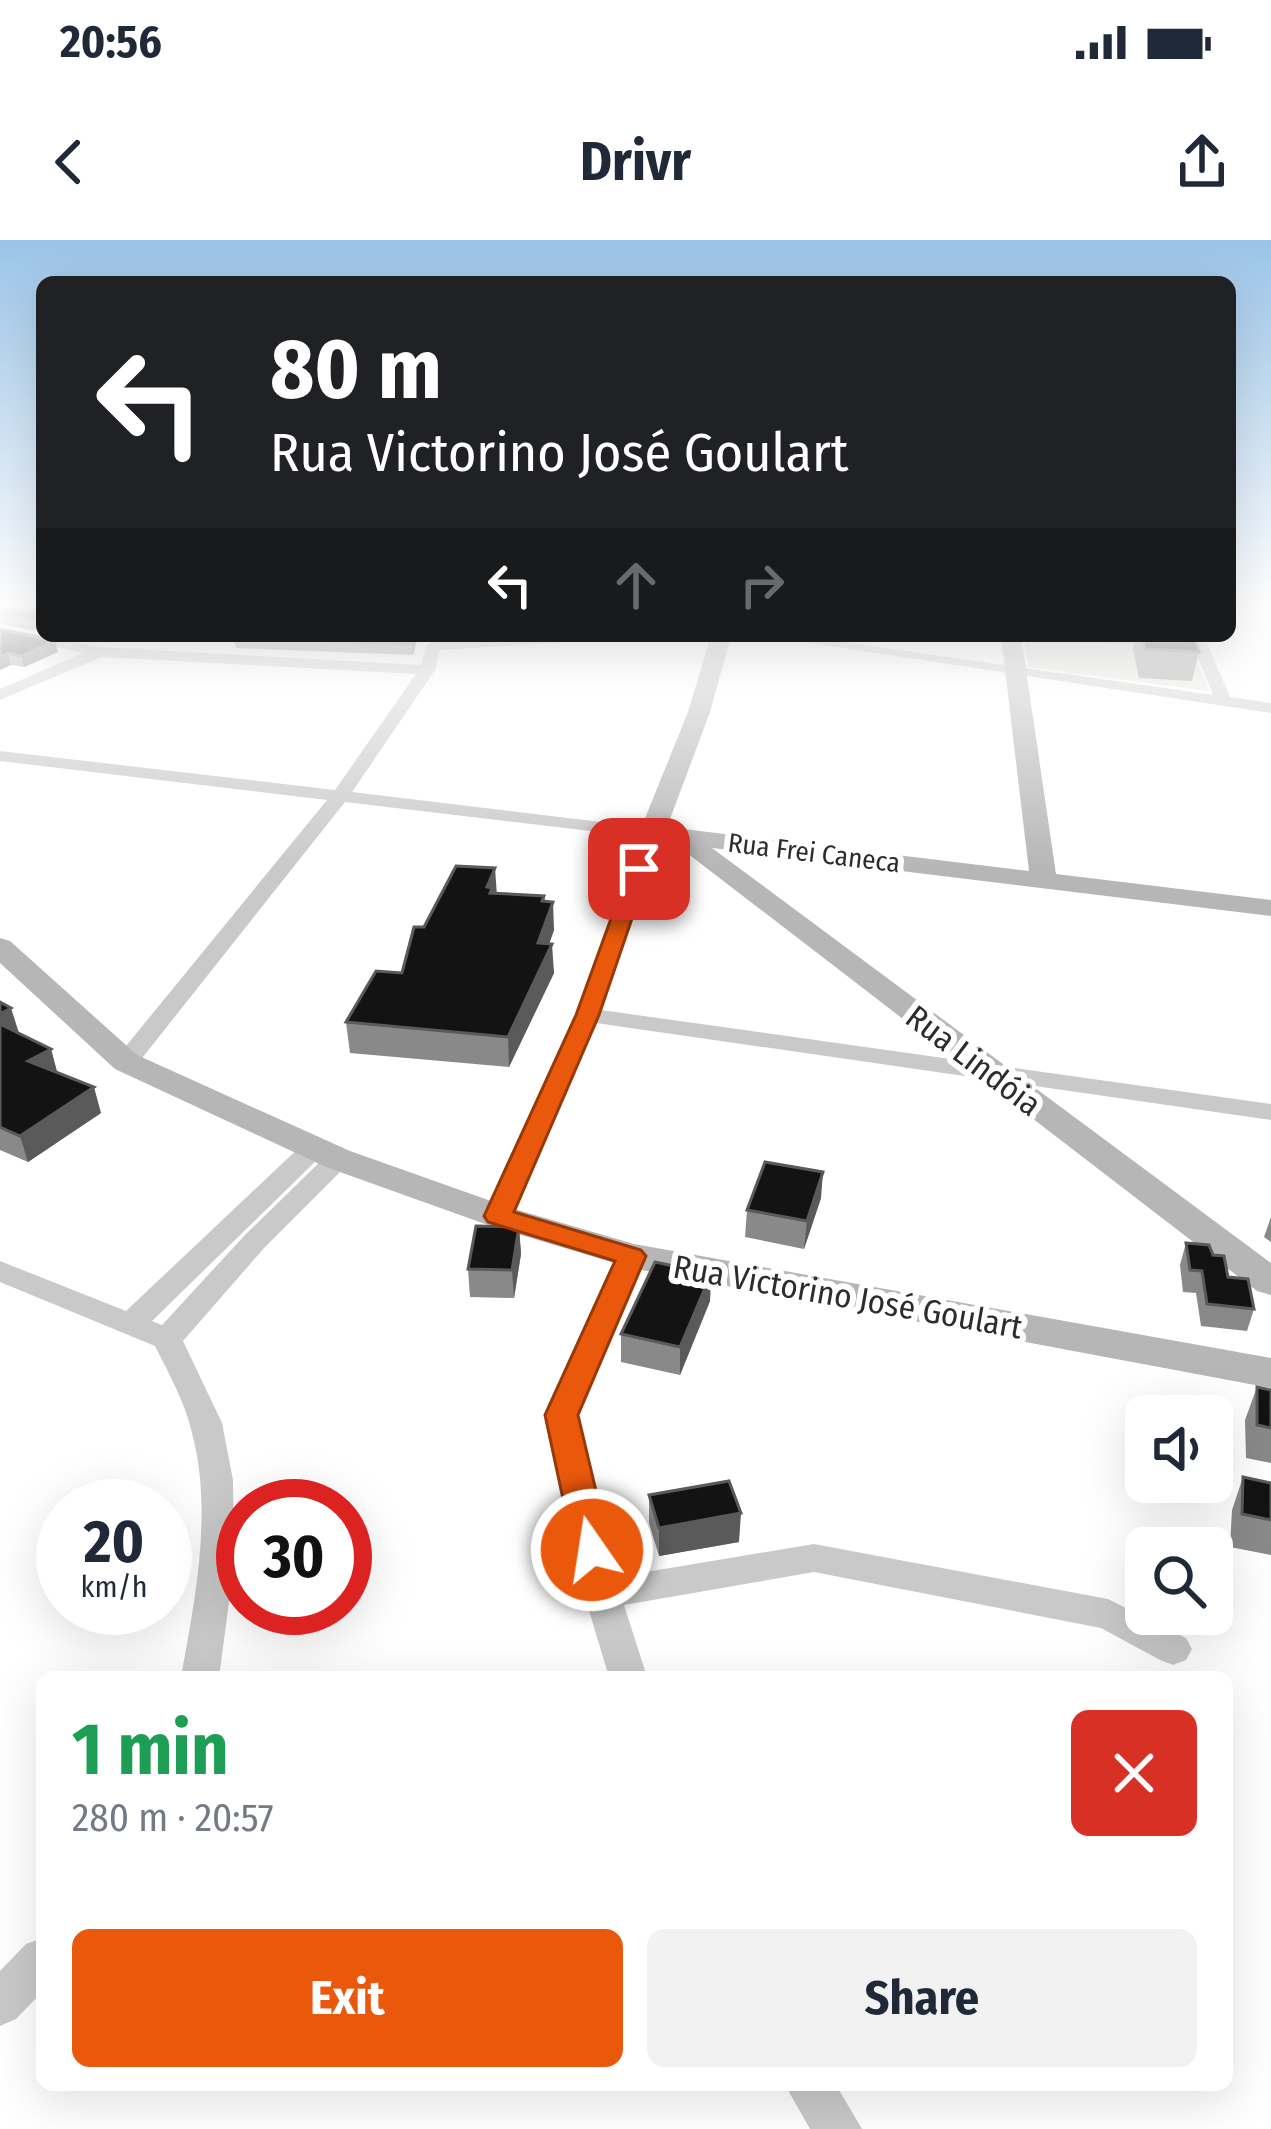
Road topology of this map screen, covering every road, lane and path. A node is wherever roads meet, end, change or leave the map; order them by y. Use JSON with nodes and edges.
{"nodes":[{"id":1,"x":411,"y":693,"type":"edge"},
{"id":2,"x":704,"y":693,"type":"edge"},
{"id":3,"x":1019,"y":693,"type":"edge"},
{"id":4,"x":1178,"y":693,"type":"edge"},
{"id":5,"x":1221,"y":693,"type":"edge"},
{"id":6,"x":1223,"y":699,"type":"junction"},
{"id":7,"x":1271,"y":708,"type":"edge"},
{"id":8,"x":0,"y":756,"type":"edge"},
{"id":9,"x":341,"y":795,"type":"junction"},
{"id":10,"x":666,"y":835,"type":"junction"},
{"id":11,"x":1044,"y":881,"type":"junction"},
{"id":12,"x":1271,"y":908,"type":"edge"},
{"id":13,"x":0,"y":947,"type":"edge"},
{"id":14,"x":587,"y":1015,"type":"junction"},
{"id":15,"x":126,"y":1062,"type":"junction"},
{"id":16,"x":984,"y":1070,"type":"junction"},
{"id":17,"x":1271,"y":1112,"type":"edge"},
{"id":18,"x":325,"y":1154,"type":"junction"},
{"id":19,"x":498,"y":1216,"type":"junction"},
{"id":20,"x":631,"y":1256,"type":"junction"},
{"id":21,"x":0,"y":1271,"type":"edge"},
{"id":22,"x":1271,"y":1282,"type":"edge"},
{"id":23,"x":131,"y":1323,"type":"junction"},
{"id":24,"x":166,"y":1339,"type":"junction"},
{"id":25,"x":1271,"y":1373,"type":"edge"},
{"id":26,"x":602,"y":1594,"type":"junction"},
{"id":27,"x":1173,"y":1649,"type":"dead end"},
{"id":28,"x":201,"y":1671,"type":"edge"},
{"id":29,"x":626,"y":1671,"type":"edge"},
{"id":30,"x":36,"y":1966,"type":"edge"},
{"id":31,"x":0,"y":2003,"type":"edge"},
{"id":32,"x":812,"y":2091,"type":"edge"},
{"id":33,"x":838,"y":2129,"type":"edge"}],
"edges":[{"from":1,"to":9,"type":"street"},
{"from":2,"to":10,"type":"street"},
{"from":3,"to":11,"type":"street"},
{"from":4,"to":6,"type":"street"},
{"from":5,"to":6,"type":"street"},
{"from":6,"to":7,"type":"street"},
{"from":8,"to":9,"type":"street","name":"Rua Frei Caneca"},
{"from":9,"to":10,"type":"street","name":"Rua Frei Caneca"},
{"from":9,"to":15,"type":"street"},
{"from":10,"to":11,"type":"street","name":"Rua Frei Caneca"},
{"from":10,"to":14,"type":"street"},
{"from":10,"to":16,"type":"street","name":"Rua Lindóia"},
{"from":11,"to":12,"type":"street","name":"Rua Frei Caneca"},
{"from":13,"to":15,"type":"street","name":"Rua Victorino José Goulart"},
{"from":14,"to":16,"type":"street"},
{"from":14,"to":19,"type":"street"},
{"from":15,"to":18,"type":"street","name":"Rua Victorino José Goulart"},
{"from":16,"to":17,"type":"street"},
{"from":16,"to":22,"type":"street","name":"Rua Lindóia"},
{"from":18,"to":19,"type":"street","name":"Rua Victorino José Goulart"},
{"from":18,"to":23,"type":"street"},
{"from":18,"to":24,"type":"street"},
{"from":19,"to":20,"type":"street","name":"Rua Victorino José Goulart"},
{"from":20,"to":25,"type":"street","name":"Rua Victorino José Goulart"},
{"from":20,"to":26,"type":"street"},
{"from":21,"to":23,"type":"street"},
{"from":23,"to":24,"type":"street"},
{"from":24,"to":28,"type":"street"},
{"from":26,"to":27,"type":"street"},
{"from":26,"to":29,"type":"street"},
{"from":30,"to":31,"type":"street"},
{"from":32,"to":33,"type":"street"}]}
